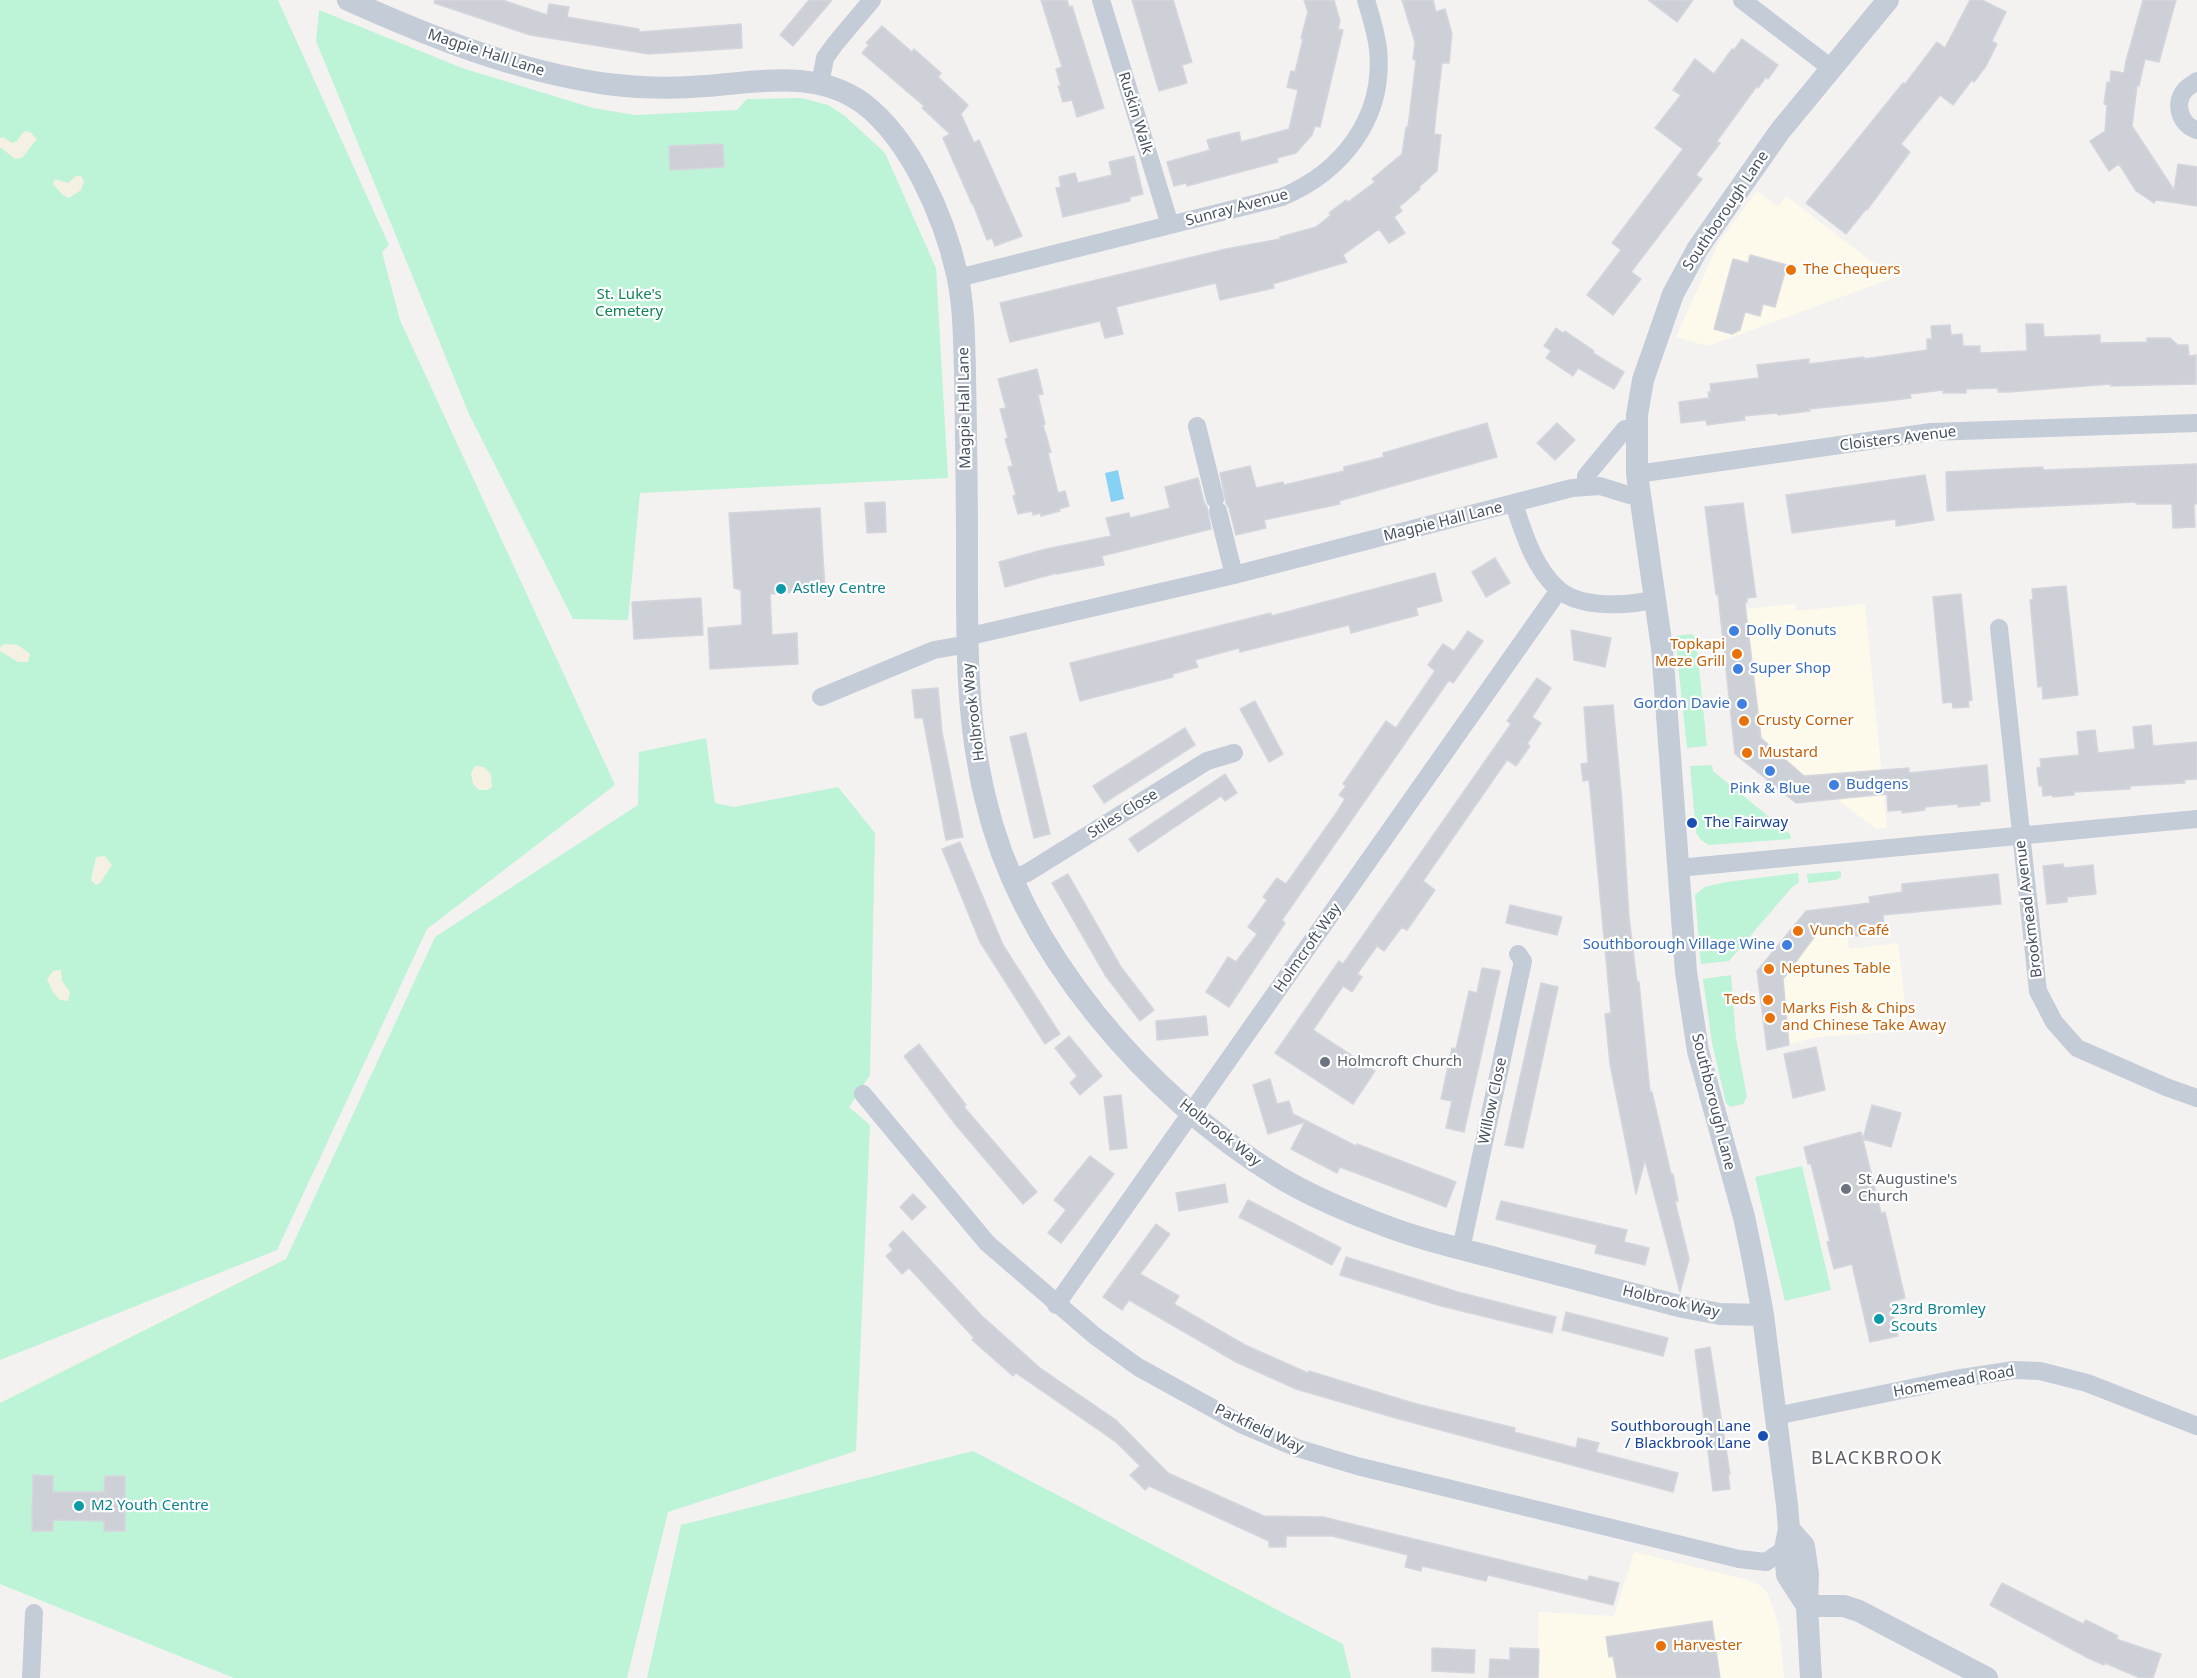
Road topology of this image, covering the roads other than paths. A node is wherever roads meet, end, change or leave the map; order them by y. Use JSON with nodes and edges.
{"nodes":[{"id":1,"x":348,"y":0,"type":"edge"},
{"id":2,"x":872,"y":0,"type":"edge"},
{"id":3,"x":1101,"y":0,"type":"edge"},
{"id":4,"x":1366,"y":0,"type":"edge"},
{"id":5,"x":1742,"y":0,"type":"edge"},
{"id":6,"x":1887,"y":0,"type":"edge"},
{"id":7,"x":1831,"y":68,"type":"junction"},
{"id":8,"x":2197,"y":81,"type":"edge"},
{"id":9,"x":820,"y":84,"type":"junction"},
{"id":10,"x":2197,"y":130,"type":"edge"},
{"id":11,"x":1170,"y":225,"type":"junction"},
{"id":12,"x":958,"y":278,"type":"junction"},
{"id":13,"x":2197,"y":423,"type":"edge"},
{"id":14,"x":1197,"y":426,"type":"dead end"},
{"id":15,"x":1636,"y":428,"type":"junction"},
{"id":16,"x":1639,"y":484,"type":"junction"},
{"id":17,"x":1586,"y":486,"type":"junction"},
{"id":18,"x":1514,"y":504,"type":"junction"},
{"id":19,"x":1234,"y":575,"type":"junction"},
{"id":20,"x":1559,"y":590,"type":"junction"},
{"id":21,"x":1656,"y":599,"type":"junction"},
{"id":22,"x":1999,"y":628,"type":"dead end"},
{"id":23,"x":966,"y":643,"type":"junction"},
{"id":24,"x":821,"y":698,"type":"dead end"},
{"id":25,"x":1234,"y":753,"type":"dead end"},
{"id":26,"x":2197,"y":819,"type":"edge"},
{"id":27,"x":2020,"y":834,"type":"junction"},
{"id":28,"x":1678,"y":868,"type":"junction"},
{"id":29,"x":1013,"y":878,"type":"junction"},
{"id":30,"x":1518,"y":954,"type":"dead end"},
{"id":31,"x":863,"y":1094,"type":"dead end"},
{"id":32,"x":2197,"y":1098,"type":"edge"},
{"id":33,"x":1192,"y":1113,"type":"junction"},
{"id":34,"x":1461,"y":1249,"type":"junction"},
{"id":35,"x":1056,"y":1305,"type":"junction"},
{"id":36,"x":1762,"y":1315,"type":"junction"},
{"id":37,"x":1776,"y":1416,"type":"junction"},
{"id":38,"x":2197,"y":1426,"type":"edge"},
{"id":39,"x":1780,"y":1547,"type":"junction"},
{"id":40,"x":1807,"y":1606,"type":"junction"},
{"id":41,"x":34,"y":1613,"type":"dead end"},
{"id":42,"x":31,"y":1678,"type":"edge"},
{"id":43,"x":1811,"y":1678,"type":"edge"},
{"id":44,"x":1987,"y":1678,"type":"edge"}],
"edges":[{"from":1,"to":9,"type":"street","name":"Magpie Hall Lane"},
{"from":2,"to":9,"type":"street"},
{"from":3,"to":11,"type":"street","name":"Ruskin Walk"},
{"from":4,"to":11,"type":"street","name":"Sunray Avenue"},
{"from":5,"to":7,"type":"street"},
{"from":6,"to":7,"type":"street","name":"Southborough Lane"},
{"from":7,"to":15,"type":"street","name":"Southborough Lane"},
{"from":8,"to":10,"type":"street"},
{"from":9,"to":12,"type":"street","name":"Magpie Hall Lane"},
{"from":11,"to":12,"type":"street","name":"Sunray Avenue"},
{"from":12,"to":23,"type":"street","name":"Magpie Hall Lane"},
{"from":13,"to":16,"type":"street","name":"Cloisters Avenue"},
{"from":14,"to":19,"type":"street"},
{"from":15,"to":16,"type":"street","name":"Southborough Lane"},
{"from":15,"to":17,"type":"street"},
{"from":16,"to":17,"type":"street","name":"Magpie Hall Lane"},
{"from":16,"to":21,"type":"street","name":"Southborough Lane"},
{"from":17,"to":18,"type":"street","name":"Magpie Hall Lane"},
{"from":18,"to":19,"type":"street","name":"Magpie Hall Lane"},
{"from":18,"to":20,"type":"street"},
{"from":19,"to":23,"type":"street","name":"Magpie Hall Lane"},
{"from":20,"to":21,"type":"street"},
{"from":20,"to":33,"type":"street","name":"Holmcroft Way"},
{"from":21,"to":28,"type":"street","name":"Southborough Lane"},
{"from":22,"to":27,"type":"street","name":"Brookmead Avenue"},
{"from":23,"to":24,"type":"street","name":"Magpie Hall Lane"},
{"from":23,"to":29,"type":"street","name":"Holbrook Way"},
{"from":25,"to":29,"type":"street","name":"Stiles Close"},
{"from":26,"to":27,"type":"street"},
{"from":27,"to":28,"type":"street"},
{"from":27,"to":32,"type":"street","name":"Brookmead Avenue"},
{"from":28,"to":36,"type":"street","name":"Southborough Lane"},
{"from":29,"to":33,"type":"street","name":"Holbrook Way"},
{"from":30,"to":34,"type":"street","name":"Willow Close"},
{"from":31,"to":35,"type":"street","name":"Parkfield Way"},
{"from":33,"to":34,"type":"street","name":"Holbrook Way"},
{"from":33,"to":35,"type":"street","name":"Holmcroft Way"},
{"from":34,"to":36,"type":"street","name":"Holbrook Way"},
{"from":35,"to":39,"type":"street","name":"Parkfield Way"},
{"from":36,"to":37,"type":"street","name":"Southborough Lane"},
{"from":37,"to":38,"type":"street","name":"Homemead Road"},
{"from":37,"to":39,"type":"street","name":"Southborough Lane"},
{"from":39,"to":40,"type":"street"},
{"from":39,"to":40,"type":"street","name":"Southborough Lane"},
{"from":40,"to":43,"type":"street","name":"Southborough Lane"},
{"from":40,"to":44,"type":"street"},
{"from":41,"to":42,"type":"street"}]}
